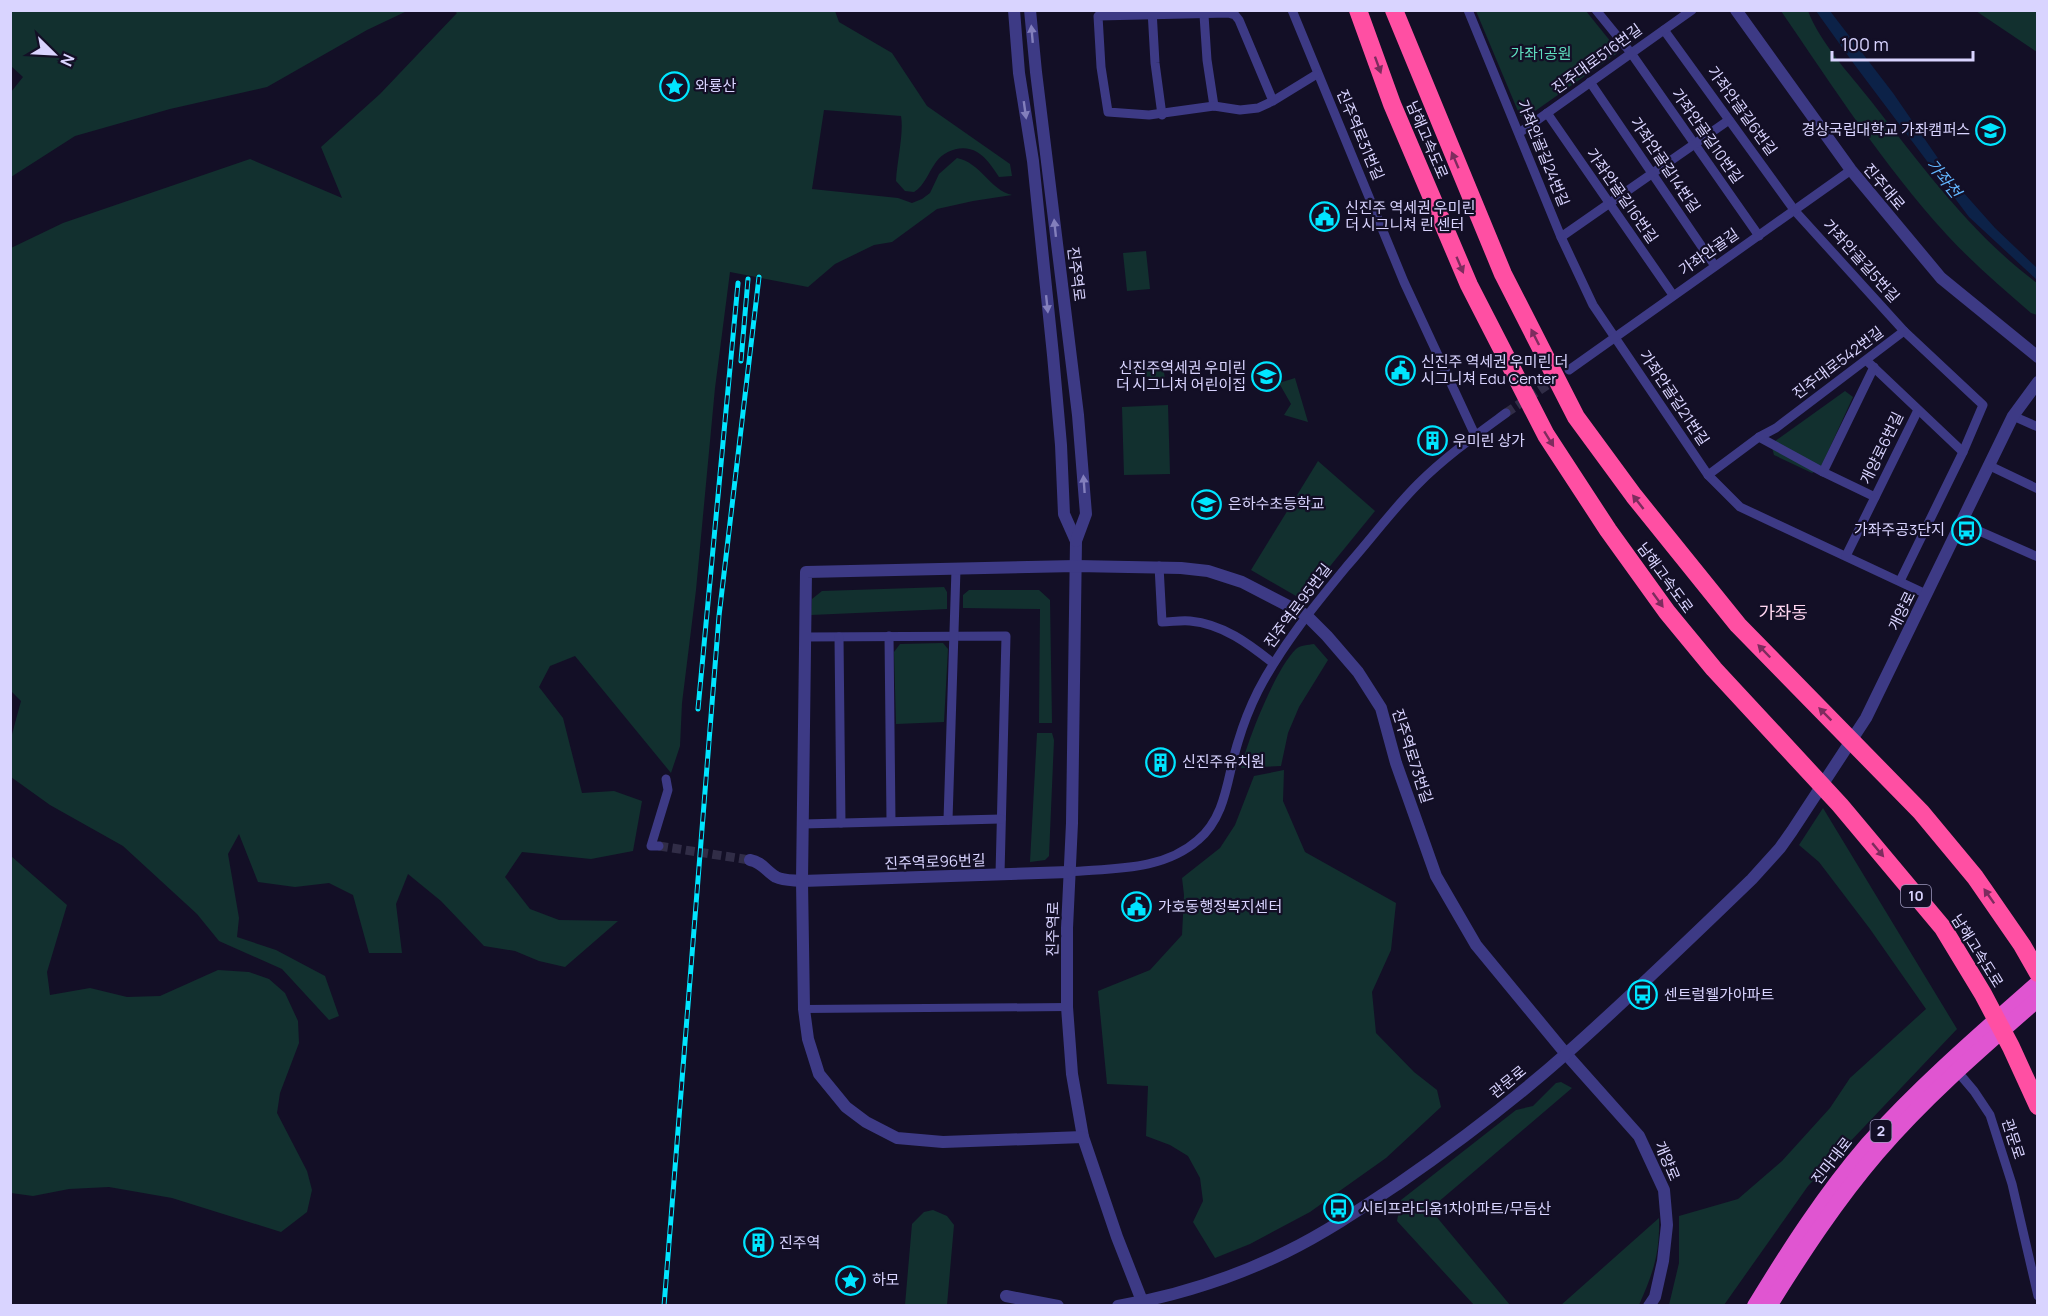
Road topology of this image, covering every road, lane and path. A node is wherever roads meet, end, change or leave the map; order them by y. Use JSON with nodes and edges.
{"nodes":[{"id":1,"x":1014,"y":10,"type":"edge"},
{"id":2,"x":1030,"y":10,"type":"edge"},
{"id":3,"x":1292,"y":10,"type":"edge"},
{"id":4,"x":1358,"y":10,"type":"edge"},
{"id":5,"x":1394,"y":10,"type":"edge"},
{"id":6,"x":1468,"y":10,"type":"edge"},
{"id":7,"x":1596,"y":10,"type":"edge"},
{"id":8,"x":1692,"y":10,"type":"edge"},
{"id":9,"x":1736,"y":10,"type":"edge"},
{"id":10,"x":1152,"y":13,"type":"edge"},
{"id":11,"x":1204,"y":15,"type":"junction"},
{"id":12,"x":1664,"y":30,"type":"junction"},
{"id":13,"x":1631,"y":53,"type":"junction"},
{"id":14,"x":1317,"y":74,"type":"junction"},
{"id":15,"x":1590,"y":82,"type":"junction"},
{"id":16,"x":1274,"y":101,"type":"junction"},
{"id":17,"x":1214,"y":106,"type":"junction"},
{"id":18,"x":1546,"y":113,"type":"junction"},
{"id":19,"x":1162,"y":115,"type":"junction"},
{"id":20,"x":1729,"y":120,"type":"junction"},
{"id":21,"x":1519,"y":133,"type":"junction"},
{"id":22,"x":1695,"y":144,"type":"junction"},
{"id":23,"x":1851,"y":170,"type":"junction"},
{"id":24,"x":1653,"y":173,"type":"junction"},
{"id":25,"x":1609,"y":204,"type":"junction"},
{"id":26,"x":1795,"y":211,"type":"junction"},
{"id":27,"x":1759,"y":236,"type":"junction"},
{"id":28,"x":1561,"y":237,"type":"junction"},
{"id":29,"x":1715,"y":266,"type":"junction"},
{"id":30,"x":1673,"y":295,"type":"junction"},
{"id":31,"x":1904,"y":331,"type":"junction"},
{"id":32,"x":1615,"y":337,"type":"junction"},
{"id":33,"x":2037,"y":357,"type":"edge"},
{"id":34,"x":1870,"y":364,"type":"junction"},
{"id":35,"x":1569,"y":370,"type":"tunnel mouth"},
{"id":36,"x":2037,"y":382,"type":"edge"},
{"id":37,"x":1918,"y":410,"type":"junction"},
{"id":38,"x":1506,"y":413,"type":"tunnel mouth"},
{"id":39,"x":2013,"y":416,"type":"junction"},
{"id":40,"x":2037,"y":428,"type":"edge"},
{"id":41,"x":1475,"y":435,"type":"junction"},
{"id":42,"x":1759,"y":437,"type":"junction"},
{"id":43,"x":1963,"y":452,"type":"junction"},
{"id":44,"x":1989,"y":465,"type":"junction"},
{"id":45,"x":1823,"y":472,"type":"junction"},
{"id":46,"x":1708,"y":475,"type":"junction"},
{"id":47,"x":2037,"y":489,"type":"edge"},
{"id":48,"x":1875,"y":497,"type":"junction"},
{"id":49,"x":1961,"y":523,"type":"junction"},
{"id":50,"x":1076,"y":541,"type":"junction"},
{"id":51,"x":1846,"y":556,"type":"junction"},
{"id":52,"x":2037,"y":557,"type":"edge"},
{"id":53,"x":1076,"y":566,"type":"junction"},
{"id":54,"x":1159,"y":566,"type":"junction"},
{"id":55,"x":956,"y":569,"type":"junction"},
{"id":56,"x":1900,"y":581,"type":"junction"},
{"id":57,"x":1926,"y":594,"type":"junction"},
{"id":58,"x":1306,"y":615,"type":"junction"},
{"id":59,"x":889,"y":636,"type":"junction"},
{"id":60,"x":953,"y":636,"type":"junction"},
{"id":61,"x":805,"y":637,"type":"junction"},
{"id":62,"x":839,"y":637,"type":"junction"},
{"id":63,"x":1273,"y":663,"type":"junction"},
{"id":64,"x":1835,"y":766,"type":"joint"},
{"id":65,"x":666,"y":779,"type":"dead end"},
{"id":66,"x":1000,"y":819,"type":"junction"},
{"id":67,"x":948,"y":820,"type":"junction"},
{"id":68,"x":891,"y":821,"type":"junction"},
{"id":69,"x":841,"y":823,"type":"junction"},
{"id":70,"x":803,"y":824,"type":"junction"},
{"id":71,"x":659,"y":846,"type":"dead end"},
{"id":72,"x":750,"y":860,"type":"tunnel mouth"},
{"id":73,"x":1069,"y":872,"type":"junction"},
{"id":74,"x":1000,"y":874,"type":"junction"},
{"id":75,"x":802,"y":881,"type":"junction"},
{"id":76,"x":2037,"y":973,"type":"edge"},
{"id":77,"x":2037,"y":983,"type":"edge"},
{"id":78,"x":2037,"y":999,"type":"edge"},
{"id":79,"x":1067,"y":1007,"type":"junction"},
{"id":80,"x":804,"y":1009,"type":"junction"},
{"id":81,"x":1566,"y":1054,"type":"junction"},
{"id":82,"x":1957,"y":1071,"type":"junction"},
{"id":83,"x":2037,"y":1106,"type":"edge"},
{"id":84,"x":1083,"y":1137,"type":"junction"},
{"id":85,"x":1006,"y":1296,"type":"dead end"},
{"id":86,"x":2037,"y":1296,"type":"edge"},
{"id":87,"x":1143,"y":1304,"type":"edge"},
{"id":88,"x":1058,"y":1305,"type":"edge"},
{"id":89,"x":1118,"y":1305,"type":"edge"},
{"id":90,"x":1649,"y":1305,"type":"edge"},
{"id":91,"x":1766,"y":1305,"type":"edge"}],
"edges":[{"from":1,"to":50,"type":"street","name":"진주역로","one_way":true},
{"from":50,"to":2,"type":"street","name":"진주역로","one_way":true},
{"from":3,"to":14,"type":"street","name":"진주역로31번길"},
{"from":4,"to":83,"type":"highway","name":"남해고속도로","number":"10","one_way":true},
{"from":76,"to":5,"type":"highway","name":"남해고속도로","one_way":true},
{"from":6,"to":21,"type":"street","name":"가좌안골길24번길"},
{"from":7,"to":13,"type":"street","name":"가좌안골길10번길"},
{"from":8,"to":12,"type":"street","name":"진주대로516번길"},
{"from":9,"to":23,"type":"street","name":"진주대로"},
{"from":10,"to":11,"type":"street"},
{"from":10,"to":19,"type":"street"},
{"from":10,"to":19,"type":"street"},
{"from":11,"to":16,"type":"street"},
{"from":11,"to":17,"type":"street"},
{"from":12,"to":13,"type":"street","name":"진주대로516번길"},
{"from":12,"to":20,"type":"street","name":"가좌안골길6번길"},
{"from":13,"to":15,"type":"street","name":"진주대로516번길"},
{"from":13,"to":22,"type":"street","name":"가좌안골길10번길"},
{"from":14,"to":16,"type":"street"},
{"from":14,"to":41,"type":"street","name":"진주역로31번길"},
{"from":15,"to":18,"type":"street","name":"진주대로516번길"},
{"from":15,"to":24,"type":"street","name":"가좌안골길14번길"},
{"from":16,"to":17,"type":"street"},
{"from":17,"to":19,"type":"street"},
{"from":18,"to":21,"type":"street","name":"진주대로516번길"},
{"from":18,"to":25,"type":"street","name":"가좌안골길16번길"},
{"from":20,"to":22,"type":"street"},
{"from":20,"to":26,"type":"street","name":"가좌안골길6번길"},
{"from":21,"to":28,"type":"street","name":"가좌안골길24번길"},
{"from":22,"to":24,"type":"street"},
{"from":22,"to":27,"type":"street","name":"가좌안골길10번길"},
{"from":23,"to":26,"type":"street","name":"가좌안골길"},
{"from":23,"to":33,"type":"street","name":"진주대로"},
{"from":24,"to":25,"type":"street"},
{"from":24,"to":29,"type":"street","name":"가좌안골길14번길"},
{"from":25,"to":28,"type":"street"},
{"from":25,"to":30,"type":"street","name":"가좌안골길16번길"},
{"from":26,"to":27,"type":"street","name":"가좌안골길"},
{"from":26,"to":31,"type":"street","name":"가좌안골길5번길"},
{"from":27,"to":29,"type":"street","name":"가좌안골길"},
{"from":28,"to":32,"type":"street","name":"가좌안골길24번길"},
{"from":29,"to":30,"type":"street","name":"가좌안골길"},
{"from":30,"to":32,"type":"street","name":"가좌안골길"},
{"from":31,"to":34,"type":"street","name":"진주대로542번길"},
{"from":31,"to":43,"type":"street","name":"진주대로542번길"},
{"from":32,"to":35,"type":"street"},
{"from":32,"to":46,"type":"street","name":"가좌안골길21번길"},
{"from":34,"to":37,"type":"street"},
{"from":34,"to":42,"type":"street","name":"진주대로542번길"},
{"from":34,"to":45,"type":"street","name":"진주대로542번길"},
{"from":36,"to":39,"type":"street","name":"개양로"},
{"from":37,"to":43,"type":"street","name":"개양로6번길"},
{"from":37,"to":48,"type":"street","name":"개양로6번길"},
{"from":38,"to":41,"type":"street","name":"진주역로95번길"},
{"from":39,"to":40,"type":"street"},
{"from":39,"to":44,"type":"street","name":"개양로"},
{"from":41,"to":58,"type":"street","name":"진주역로95번길"},
{"from":42,"to":45,"type":"street"},
{"from":42,"to":46,"type":"street","name":"진주대로542번길"},
{"from":43,"to":56,"type":"street"},
{"from":44,"to":47,"type":"street"},
{"from":44,"to":49,"type":"street","name":"개양로"},
{"from":45,"to":48,"type":"street"},
{"from":46,"to":51,"type":"street"},
{"from":48,"to":51,"type":"street","name":"개양로6번길"},
{"from":49,"to":52,"type":"street"},
{"from":49,"to":57,"type":"street","name":"개양로"},
{"from":50,"to":53,"type":"street","name":"진주역로"},
{"from":51,"to":56,"type":"street"},
{"from":53,"to":54,"type":"street","name":"진주역로73번길"},
{"from":53,"to":55,"type":"street","name":"진주역로73번길"},
{"from":53,"to":73,"type":"street","name":"진주역로"},
{"from":54,"to":58,"type":"street","name":"진주역로73번길"},
{"from":54,"to":63,"type":"street"},
{"from":55,"to":60,"type":"street"},
{"from":55,"to":61,"type":"street","name":"진주역로73번길"},
{"from":56,"to":57,"type":"street"},
{"from":57,"to":64,"type":"street","name":"개양로"},
{"from":58,"to":63,"type":"street","name":"진주역로95번길"},
{"from":58,"to":81,"type":"street","name":"진주역로73번길"},
{"from":59,"to":60,"type":"street"},
{"from":59,"to":62,"type":"street"},
{"from":59,"to":68,"type":"street"},
{"from":60,"to":66,"type":"street"},
{"from":60,"to":67,"type":"street"},
{"from":61,"to":62,"type":"street"},
{"from":61,"to":70,"type":"street"},
{"from":62,"to":69,"type":"street"},
{"from":63,"to":73,"type":"street","name":"진주역로95번길"},
{"from":64,"to":81,"type":"street","name":"관문로"},
{"from":65,"to":71,"type":"street"},
{"from":66,"to":67,"type":"street"},
{"from":66,"to":74,"type":"street"},
{"from":67,"to":68,"type":"street"},
{"from":68,"to":69,"type":"street"},
{"from":69,"to":70,"type":"street"},
{"from":70,"to":75,"type":"street"},
{"from":72,"to":75,"type":"street","name":"진주역로96번길"},
{"from":73,"to":74,"type":"street","name":"진주역로96번길"},
{"from":73,"to":79,"type":"street","name":"진주역로"},
{"from":74,"to":75,"type":"street","name":"진주역로96번길"},
{"from":75,"to":80,"type":"street"},
{"from":77,"to":91,"type":"highway","name":"진마대로","number":"2"},
{"from":78,"to":82,"type":"highway","name":"진마대로","number":"2"},
{"from":79,"to":80,"type":"street"},
{"from":79,"to":84,"type":"street","name":"진주역로"},
{"from":80,"to":84,"type":"street"},
{"from":81,"to":87,"type":"street","name":"관문로"},
{"from":81,"to":90,"type":"street","name":"개양로"},
{"from":82,"to":86,"type":"street","name":"관문로"},
{"from":82,"to":91,"type":"highway","name":"진마대로","number":"2"},
{"from":84,"to":87,"type":"street","name":"진주역로"},
{"from":85,"to":88,"type":"street"},
{"from":87,"to":89,"type":"street","name":"관문로"}]}
